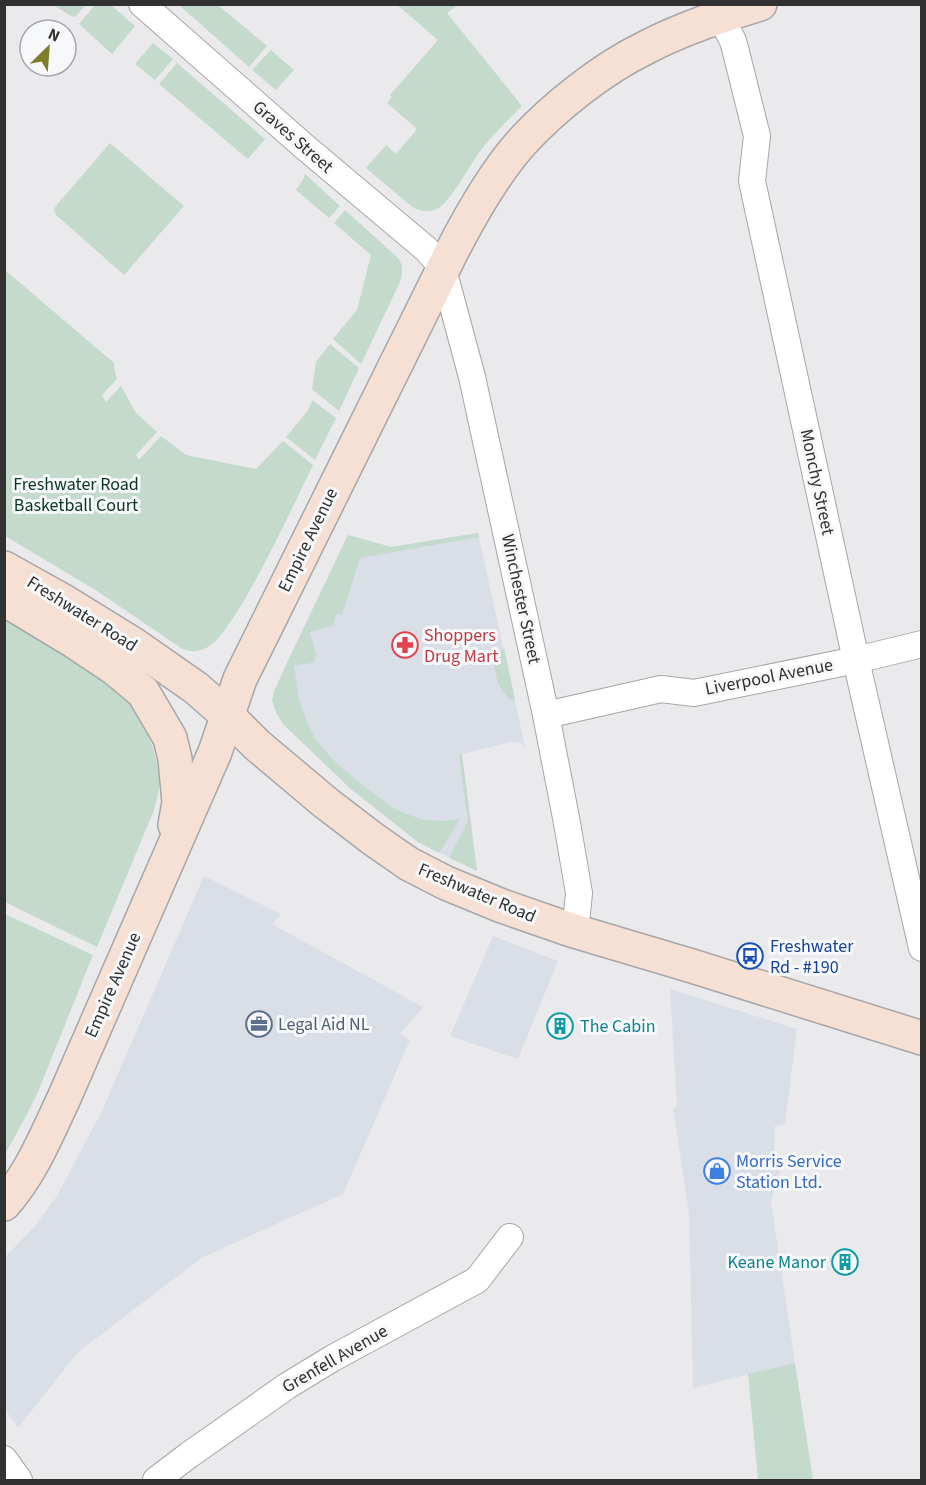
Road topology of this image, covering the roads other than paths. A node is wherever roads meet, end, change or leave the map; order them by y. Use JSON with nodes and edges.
{"nodes":[{"id":1,"x":142,"y":4,"type":"edge"},
{"id":2,"x":760,"y":4,"type":"edge"},
{"id":3,"x":717,"y":11,"type":"edge"},
{"id":4,"x":442,"y":270,"type":"junction"},
{"id":5,"x":4,"y":568,"type":"edge"},
{"id":6,"x":4,"y":599,"type":"edge"},
{"id":7,"x":921,"y":644,"type":"edge"},
{"id":8,"x":856,"y":660,"type":"junction"},
{"id":9,"x":546,"y":715,"type":"junction"},
{"id":10,"x":228,"y":716,"type":"junction"},
{"id":11,"x":176,"y":842,"type":"junction"},
{"id":12,"x":570,"y":930,"type":"junction"},
{"id":13,"x":921,"y":948,"type":"edge"},
{"id":14,"x":921,"y":1038,"type":"edge"},
{"id":15,"x":4,"y":1204,"type":"edge"},
{"id":16,"x":510,"y":1237,"type":"dead end"},
{"id":17,"x":4,"y":1459,"type":"edge"},
{"id":18,"x":19,"y":1480,"type":"edge"},
{"id":19,"x":156,"y":1480,"type":"edge"}],
"edges":[{"from":1,"to":4,"type":"street","name":"Graves Street"},
{"from":2,"to":3,"type":"main road","name":"Empire Avenue"},
{"from":3,"to":4,"type":"main road","name":"Empire Avenue"},
{"from":3,"to":8,"type":"street","name":"Monchy Street"},
{"from":4,"to":9,"type":"street","name":"Winchester Street"},
{"from":4,"to":10,"type":"main road","name":"Empire Avenue"},
{"from":5,"to":10,"type":"main road","name":"Freshwater Road"},
{"from":6,"to":11,"type":"main road"},
{"from":7,"to":8,"type":"street","name":"Liverpool Avenue"},
{"from":8,"to":9,"type":"street","name":"Liverpool Avenue"},
{"from":8,"to":13,"type":"street","name":"Monchy Street"},
{"from":9,"to":12,"type":"street","name":"Winchester Street"},
{"from":10,"to":11,"type":"main road","name":"Empire Avenue"},
{"from":10,"to":12,"type":"main road","name":"Freshwater Road"},
{"from":11,"to":15,"type":"main road","name":"Empire Avenue"},
{"from":12,"to":14,"type":"main road","name":"Freshwater Road"},
{"from":16,"to":19,"type":"street","name":"Grenfell Avenue"},
{"from":17,"to":18,"type":"street"}]}
